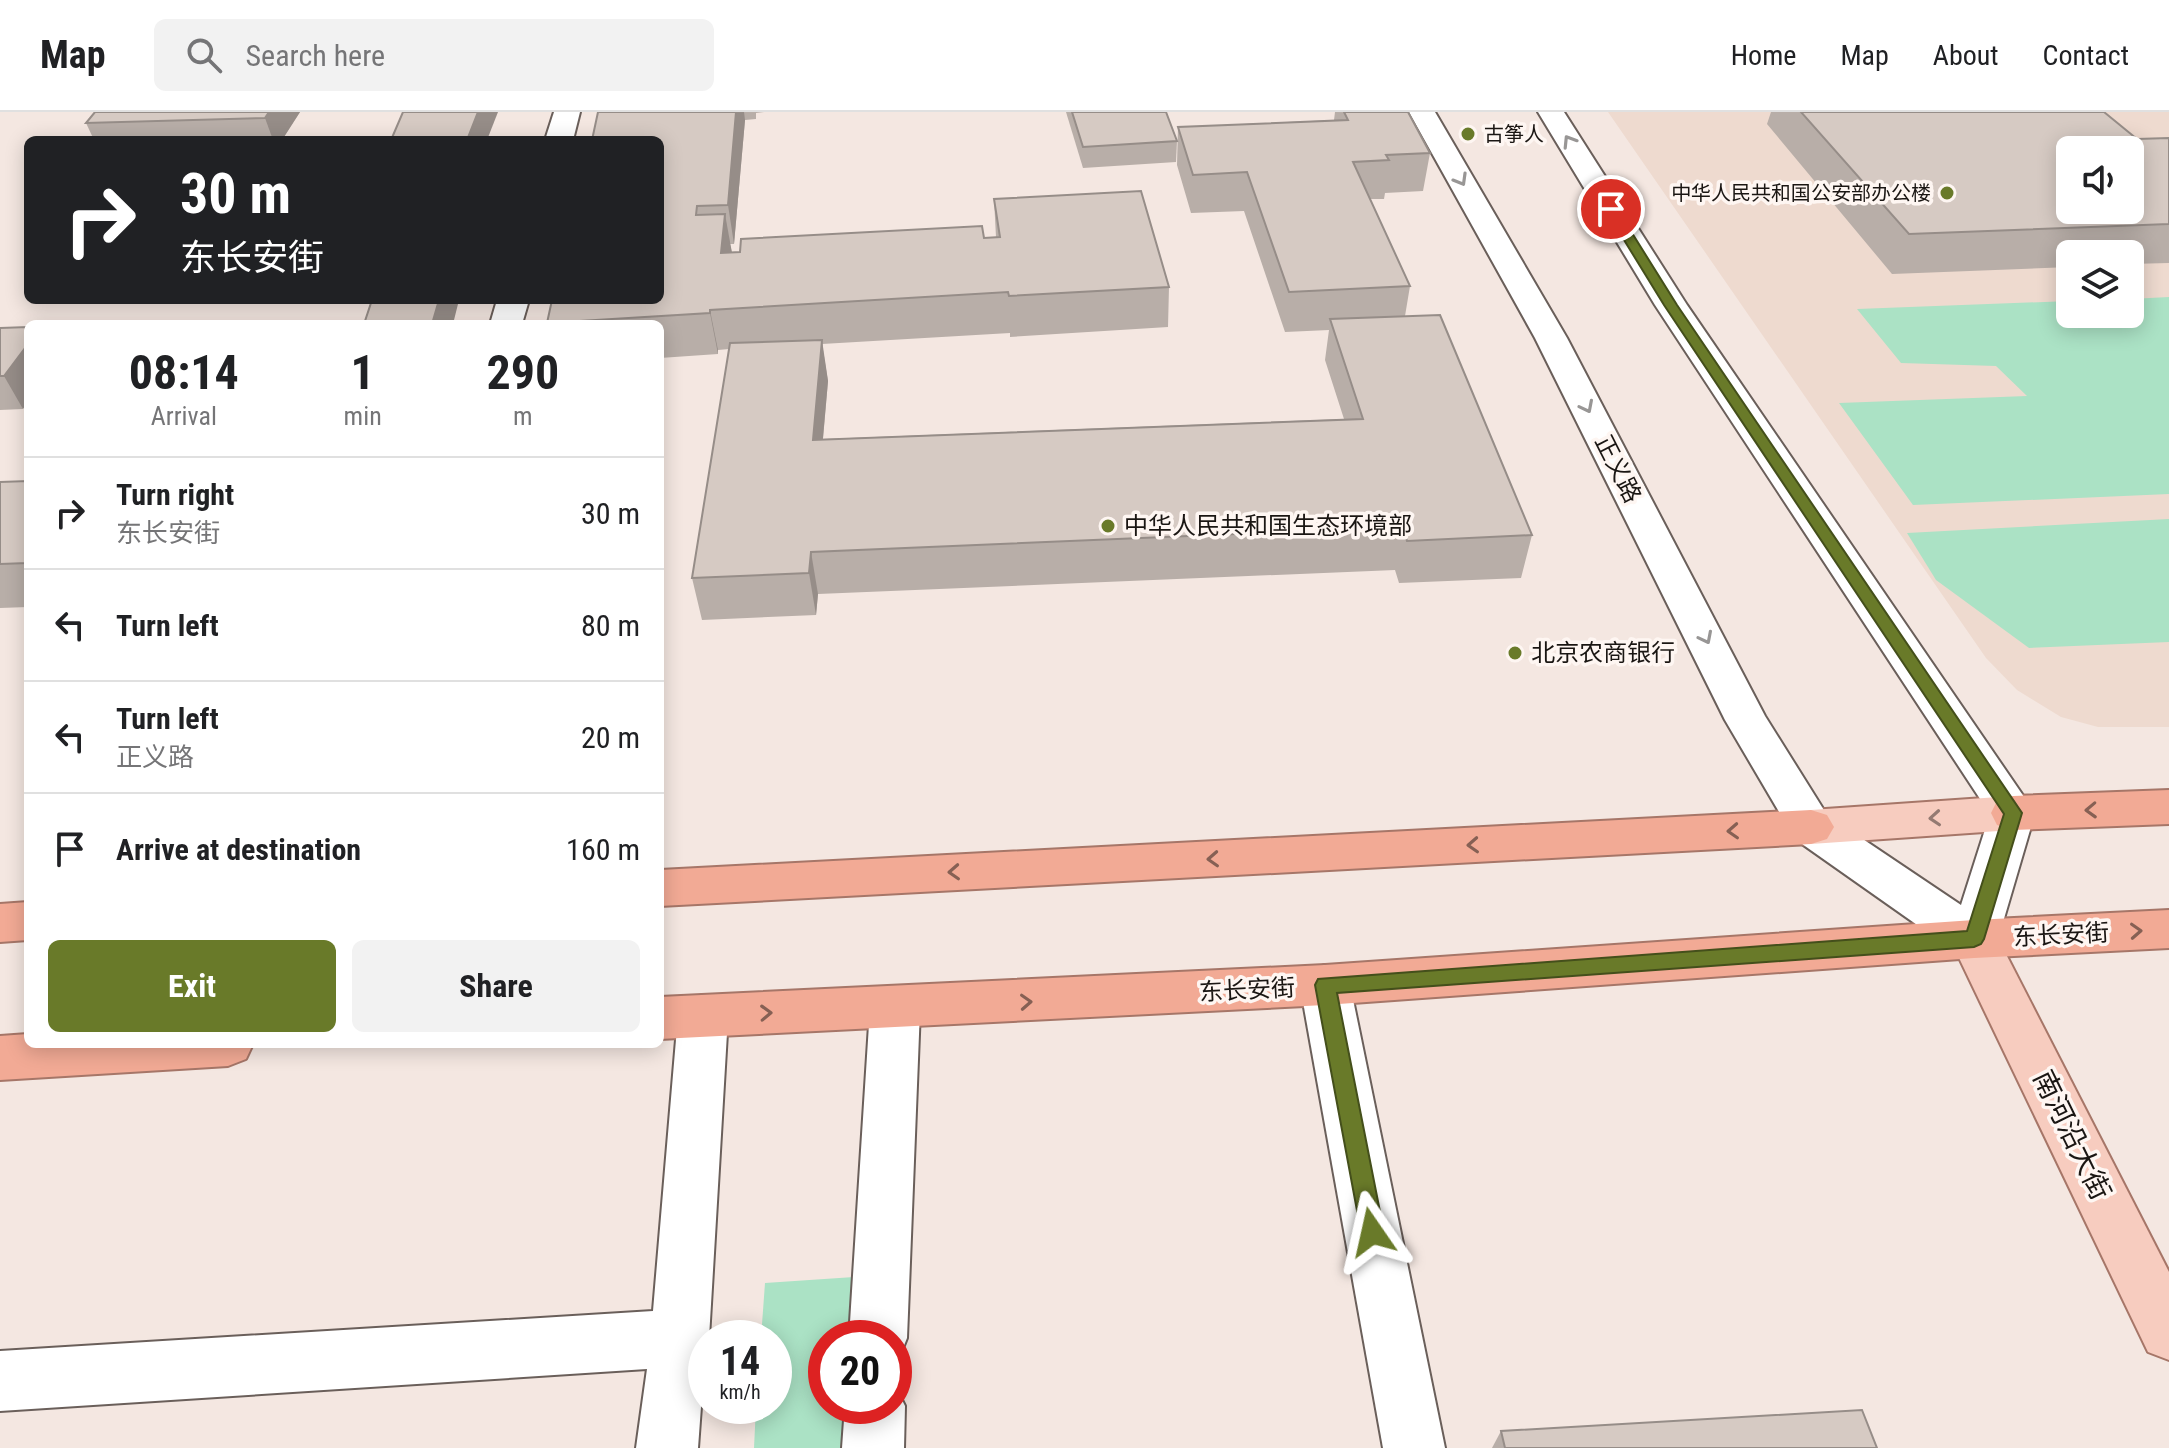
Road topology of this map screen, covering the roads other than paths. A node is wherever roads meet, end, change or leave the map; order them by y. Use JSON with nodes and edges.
{"nodes":[{"id":1,"x":567,"y":112,"type":"edge"},
{"id":2,"x":1422,"y":112,"type":"edge"},
{"id":3,"x":1551,"y":112,"type":"edge"},
{"id":4,"x":560,"y":136,"type":"edge"},
{"id":5,"x":2169,"y":807,"type":"edge"},
{"id":6,"x":2013,"y":813,"type":"junction"},
{"id":7,"x":1811,"y":827,"type":"junction"},
{"id":8,"x":664,"y":888,"type":"edge"},
{"id":9,"x":24,"y":921,"type":"edge"},
{"id":10,"x":0,"y":923,"type":"edge"},
{"id":11,"x":2169,"y":929,"type":"edge"},
{"id":12,"x":1974,"y":939,"type":"junction"},
{"id":13,"x":1325,"y":985,"type":"junction"},
{"id":14,"x":895,"y":1009,"type":"junction"},
{"id":15,"x":682,"y":1017,"type":"edge"},
{"id":16,"x":163,"y":1048,"type":"edge"},
{"id":17,"x":0,"y":1058,"type":"edge"},
{"id":18,"x":879,"y":1320,"type":"edge"},
{"id":19,"x":2169,"y":1332,"type":"edge"},
{"id":20,"x":680,"y":1338,"type":"junction"},
{"id":21,"x":0,"y":1381,"type":"edge"},
{"id":22,"x":874,"y":1424,"type":"edge"},
{"id":23,"x":667,"y":1448,"type":"edge"},
{"id":24,"x":873,"y":1448,"type":"edge"},
{"id":25,"x":1414,"y":1448,"type":"edge"}],
"edges":[{"from":1,"to":4,"type":"street"},
{"from":2,"to":7,"type":"street","name":"正义路","one_way":true},
{"from":6,"to":3,"type":"street","one_way":true},
{"from":5,"to":6,"type":"highway","one_way":true},
{"from":6,"to":7,"type":"main road","one_way":true},
{"from":6,"to":12,"type":"street"},
{"from":7,"to":8,"type":"highway","one_way":true},
{"from":7,"to":12,"type":"street"},
{"from":9,"to":10,"type":"highway"},
{"from":12,"to":11,"type":"highway","name":"东长安街","one_way":true},
{"from":12,"to":13,"type":"highway","name":"东长安街"},
{"from":12,"to":19,"type":"main road","name":"南河沿大街"},
{"from":14,"to":13,"type":"highway","name":"东长安街","one_way":true},
{"from":13,"to":25,"type":"street"},
{"from":15,"to":14,"type":"highway","name":"东长安街","one_way":true},
{"from":14,"to":18,"type":"street"},
{"from":15,"to":20,"type":"street"},
{"from":16,"to":17,"type":"highway"},
{"from":20,"to":21,"type":"street"},
{"from":20,"to":23,"type":"street"},
{"from":22,"to":24,"type":"street"}]}
